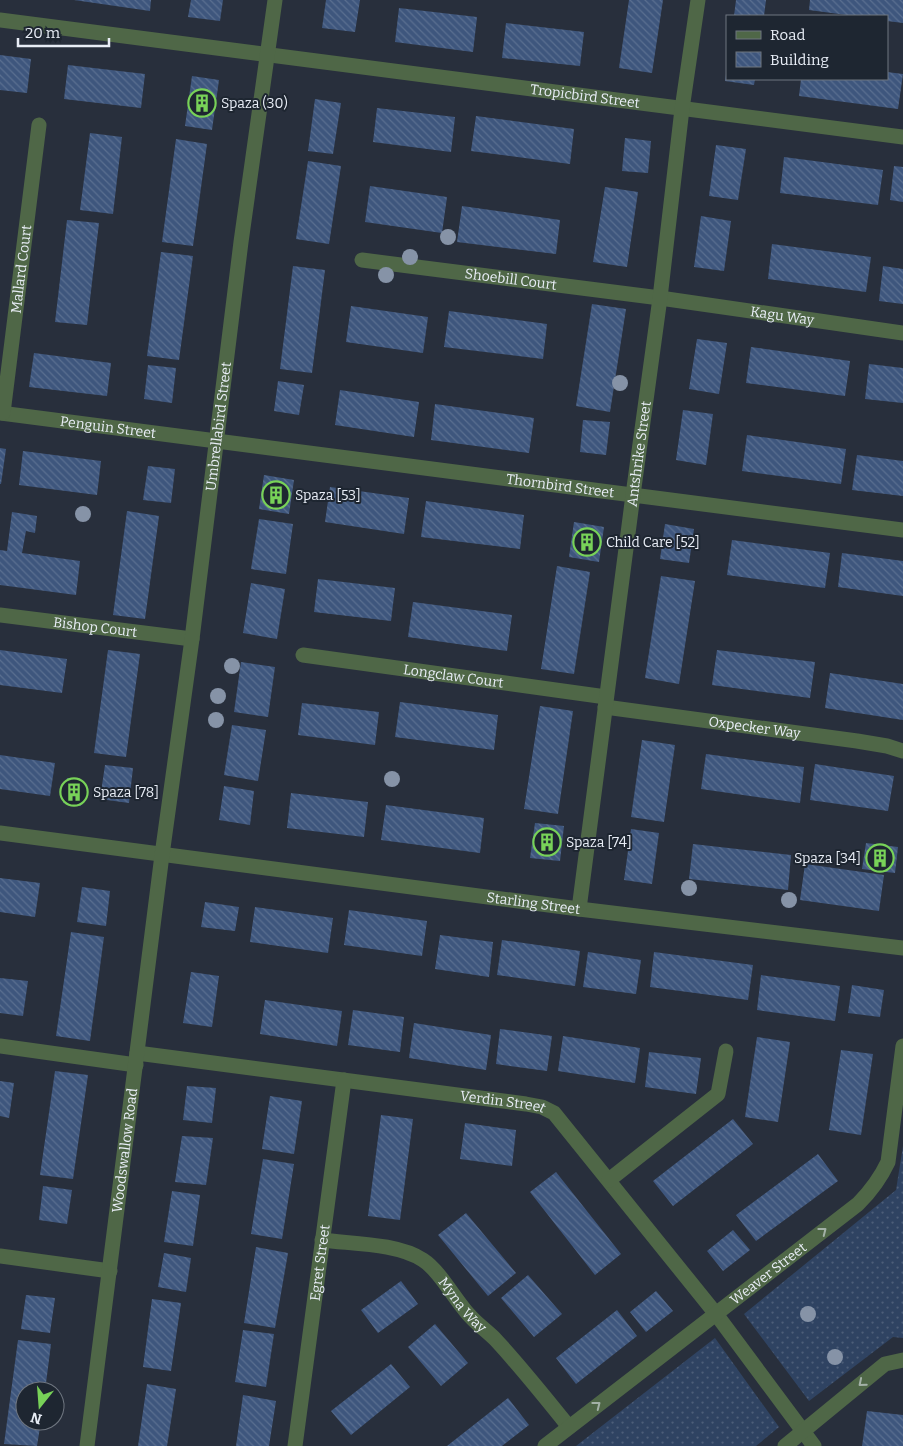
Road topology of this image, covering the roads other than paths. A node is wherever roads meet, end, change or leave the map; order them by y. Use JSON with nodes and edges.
{"nodes":[{"id":1,"x":275,"y":0,"type":"edge"},
{"id":2,"x":698,"y":0,"type":"edge"},
{"id":3,"x":0,"y":20,"type":"edge"},
{"id":4,"x":268,"y":55,"type":"junction"},
{"id":5,"x":682,"y":109,"type":"junction"},
{"id":6,"x":39,"y":125,"type":"dead end"},
{"id":7,"x":903,"y":137,"type":"edge"},
{"id":8,"x":362,"y":260,"type":"dead end"},
{"id":9,"x":660,"y":298,"type":"junction"},
{"id":10,"x":903,"y":333,"type":"edge"},
{"id":11,"x":1,"y":413,"type":"edge"},
{"id":12,"x":216,"y":440,"type":"junction"},
{"id":13,"x":633,"y":495,"type":"junction"},
{"id":14,"x":903,"y":530,"type":"edge"},
{"id":15,"x":0,"y":615,"type":"edge"},
{"id":16,"x":192,"y":640,"type":"junction"},
{"id":17,"x":303,"y":656,"type":"dead end"},
{"id":18,"x":606,"y":702,"type":"junction"},
{"id":19,"x":903,"y":752,"type":"edge"},
{"id":20,"x":0,"y":833,"type":"edge"},
{"id":21,"x":162,"y":855,"type":"junction"},
{"id":22,"x":579,"y":909,"type":"junction"},
{"id":23,"x":903,"y":948,"type":"edge"},
{"id":24,"x":0,"y":1046,"type":"edge"},
{"id":25,"x":903,"y":1046,"type":"edge"},
{"id":26,"x":726,"y":1051,"type":"dead end"},
{"id":27,"x":137,"y":1059,"type":"junction"},
{"id":28,"x":344,"y":1080,"type":"junction"},
{"id":29,"x":609,"y":1180,"type":"junction"},
{"id":30,"x":322,"y":1240,"type":"junction"},
{"id":31,"x":0,"y":1256,"type":"edge"},
{"id":32,"x":110,"y":1271,"type":"junction"},
{"id":33,"x":716,"y":1314,"type":"junction"},
{"id":34,"x":903,"y":1360,"type":"edge"},
{"id":35,"x":569,"y":1427,"type":"junction"},
{"id":36,"x":803,"y":1432,"type":"junction"},
{"id":37,"x":87,"y":1446,"type":"edge"},
{"id":38,"x":295,"y":1446,"type":"edge"},
{"id":39,"x":545,"y":1446,"type":"edge"},
{"id":40,"x":785,"y":1446,"type":"edge"},
{"id":41,"x":814,"y":1446,"type":"edge"}],
"edges":[{"from":1,"to":4,"type":"street","name":"Umbrellabird Street"},
{"from":2,"to":5,"type":"street","name":"Antshrike Street"},
{"from":3,"to":4,"type":"street","name":"Tropicbird Street"},
{"from":4,"to":5,"type":"street","name":"Tropicbird Street"},
{"from":4,"to":12,"type":"street","name":"Umbrellabird Street"},
{"from":5,"to":7,"type":"street","name":"Tropicbird Street"},
{"from":5,"to":9,"type":"street","name":"Antshrike Street"},
{"from":6,"to":11,"type":"street","name":"Mallard Court"},
{"from":8,"to":9,"type":"street","name":"Shoebill Court"},
{"from":9,"to":10,"type":"street","name":"Kagu Way"},
{"from":9,"to":13,"type":"street","name":"Antshrike Street"},
{"from":11,"to":12,"type":"street","name":"Penguin Street"},
{"from":12,"to":13,"type":"street","name":"Thornbird Street"},
{"from":12,"to":16,"type":"street","name":"Umbrellabird Street"},
{"from":13,"to":14,"type":"street","name":"Thornbird Street"},
{"from":13,"to":18,"type":"street","name":"Antshrike Street"},
{"from":15,"to":16,"type":"street","name":"Bishop Court"},
{"from":16,"to":21,"type":"street","name":"Umbrellabird Street"},
{"from":17,"to":18,"type":"street","name":"Longclaw Court"},
{"from":18,"to":19,"type":"street","name":"Oxpecker Way"},
{"from":18,"to":22,"type":"street","name":"Antshrike Street"},
{"from":20,"to":21,"type":"street","name":"Starling Street"},
{"from":21,"to":22,"type":"street","name":"Starling Street"},
{"from":21,"to":27,"type":"street","name":"Woodswallow Road"},
{"from":22,"to":23,"type":"street","name":"Starling Street"},
{"from":24,"to":27,"type":"street","name":"Verdin Street"},
{"from":33,"to":25,"type":"street","name":"Weaver Street","one_way":true},
{"from":26,"to":29,"type":"street"},
{"from":27,"to":28,"type":"street","name":"Verdin Street"},
{"from":27,"to":32,"type":"street","name":"Woodswallow Road"},
{"from":28,"to":29,"type":"street","name":"Verdin Street"},
{"from":28,"to":30,"type":"street","name":"Egret Street"},
{"from":29,"to":33,"type":"street","name":"Verdin Street"},
{"from":30,"to":35,"type":"street","name":"Myna Way"},
{"from":30,"to":38,"type":"street","name":"Egret Street"},
{"from":31,"to":32,"type":"street"},
{"from":32,"to":37,"type":"street","name":"Woodswallow Road"},
{"from":35,"to":33,"type":"street","name":"Weaver Street","one_way":true},
{"from":33,"to":36,"type":"street","name":"Verdin Street"},
{"from":34,"to":36,"type":"street","one_way":true},
{"from":35,"to":39,"type":"street","name":"Weaver Street"},
{"from":36,"to":40,"type":"street"},
{"from":36,"to":41,"type":"street","name":"Verdin Street"}]}
